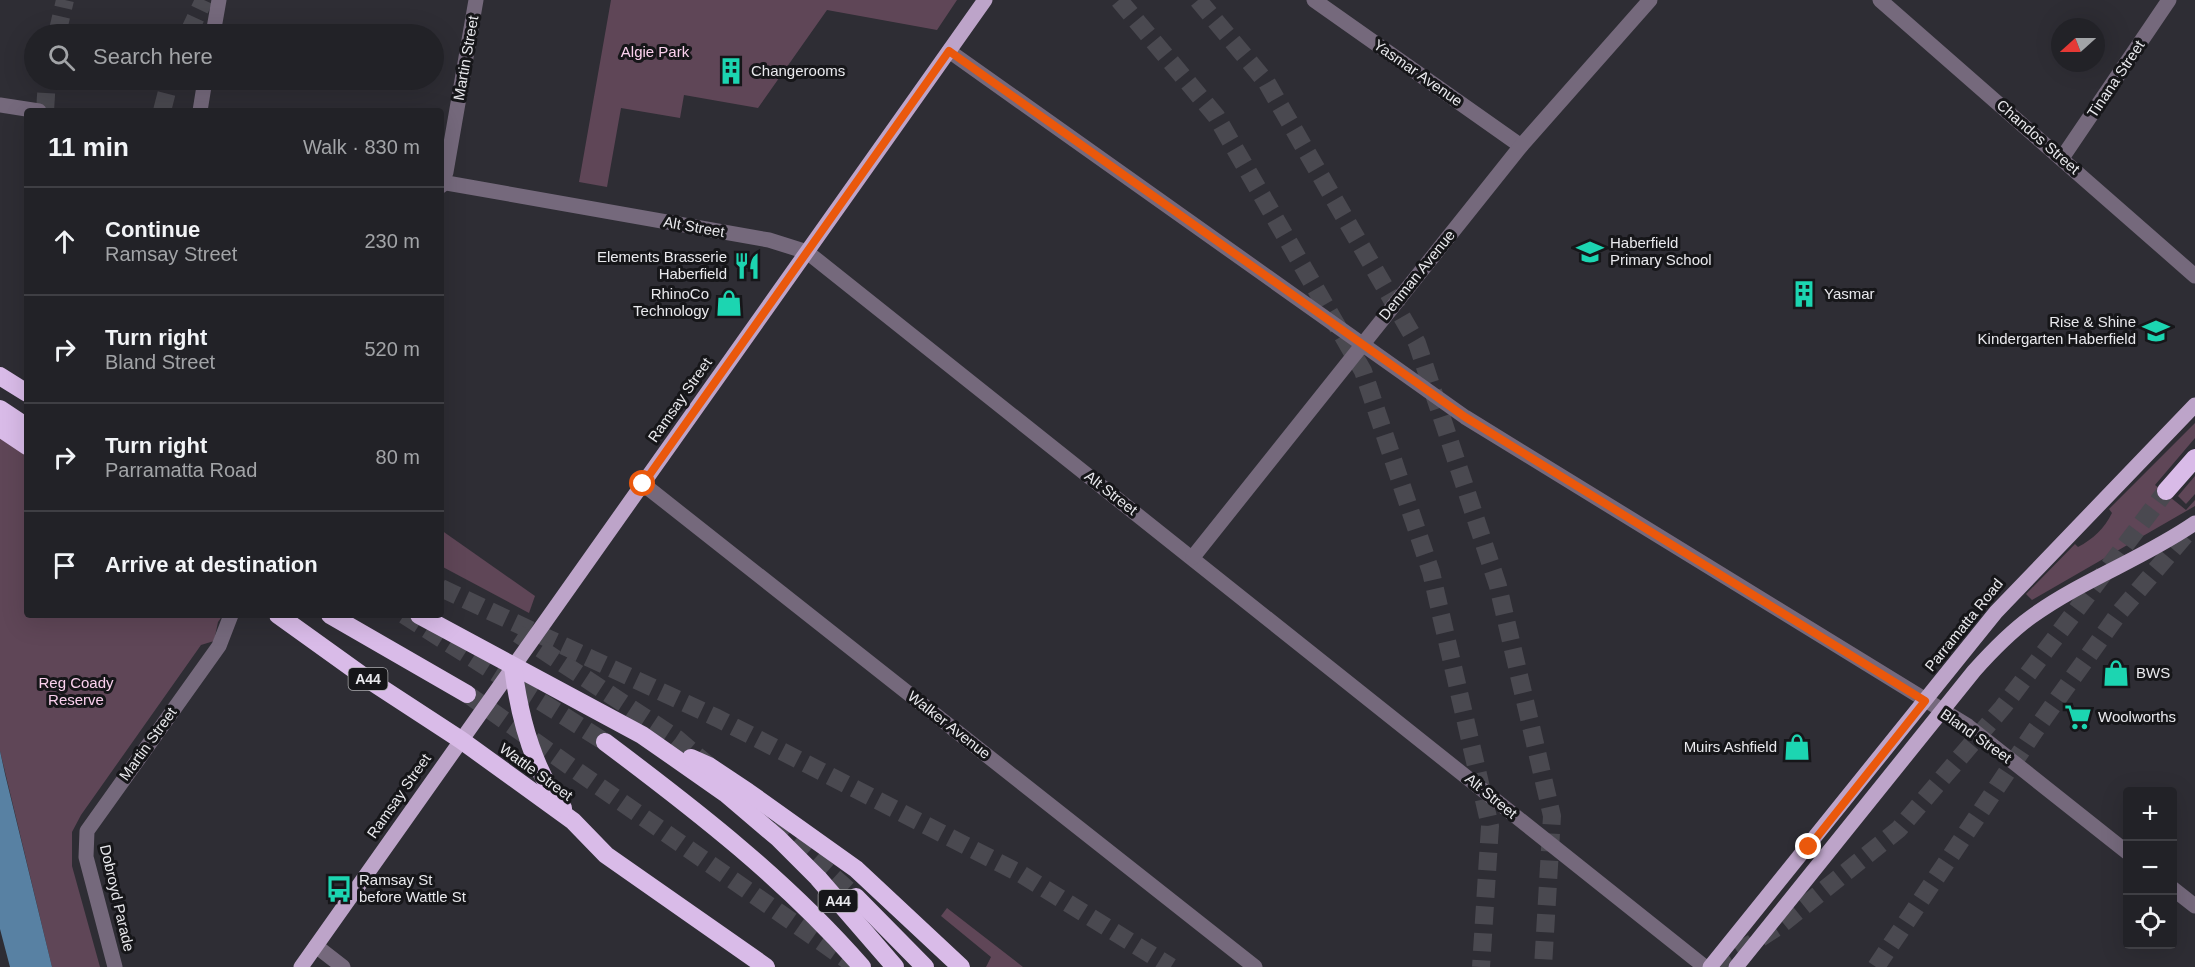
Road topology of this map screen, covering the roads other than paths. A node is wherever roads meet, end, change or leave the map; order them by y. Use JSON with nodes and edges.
{"nodes":[{"id":1,"x":219,"y":0,"type":"edge"},
{"id":2,"x":476,"y":0,"type":"edge"},
{"id":3,"x":985,"y":0,"type":"edge"},
{"id":4,"x":1314,"y":0,"type":"edge"},
{"id":5,"x":1650,"y":0,"type":"edge"},
{"id":6,"x":1880,"y":0,"type":"edge"},
{"id":7,"x":2169,"y":0,"type":"edge"},
{"id":8,"x":215,"y":24,"type":"edge"},
{"id":9,"x":949,"y":51,"type":"junction"},
{"id":10,"x":203,"y":90,"type":"edge"},
{"id":11,"x":0,"y":105,"type":"edge"},
{"id":12,"x":200,"y":108,"type":"edge"},
{"id":13,"x":24,"y":109,"type":"edge"},
{"id":14,"x":1521,"y":147,"type":"junction"},
{"id":15,"x":2062,"y":158,"type":"junction"},
{"id":16,"x":444,"y":167,"type":"edge"},
{"id":17,"x":444,"y":184,"type":"edge"},
{"id":18,"x":807,"y":252,"type":"junction"},
{"id":19,"x":2195,"y":276,"type":"edge"},
{"id":20,"x":1361,"y":345,"type":"junction"},
{"id":21,"x":0,"y":376,"type":"edge"},
{"id":22,"x":24,"y":391,"type":"edge"},
{"id":23,"x":2195,"y":405,"type":"edge"},
{"id":24,"x":0,"y":409,"type":"edge"},
{"id":25,"x":24,"y":425,"type":"edge"},
{"id":26,"x":0,"y":428,"type":"edge"},
{"id":27,"x":24,"y":444,"type":"edge"},
{"id":28,"x":2195,"y":458,"type":"edge"},
{"id":29,"x":643,"y":484,"type":"junction"},
{"id":30,"x":2166,"y":491,"type":"tunnel mouth"},
{"id":31,"x":2195,"y":523,"type":"edge"},
{"id":32,"x":1193,"y":557,"type":"junction"},
{"id":33,"x":230,"y":618,"type":"edge"},
{"id":34,"x":282,"y":618,"type":"edge"},
{"id":35,"x":335,"y":618,"type":"edge"},
{"id":36,"x":424,"y":618,"type":"edge"},
{"id":37,"x":513,"y":667,"type":"junction"},
{"id":38,"x":467,"y":694,"type":"tunnel mouth"},
{"id":39,"x":1925,"y":701,"type":"junction"},
{"id":40,"x":1942,"y":711,"type":"junction"},
{"id":41,"x":461,"y":740,"type":"junction"},
{"id":42,"x":605,"y":742,"type":"tunnel mouth"},
{"id":43,"x":659,"y":745,"type":"junction"},
{"id":44,"x":573,"y":821,"type":"junction"},
{"id":45,"x":85,"y":837,"type":"joint"},
{"id":46,"x":2123,"y":850,"type":"edge"},
{"id":47,"x":2177,"y":892,"type":"edge"},
{"id":48,"x":856,"y":897,"type":"tunnel mouth"},
{"id":49,"x":2195,"y":906,"type":"edge"},
{"id":50,"x":316,"y":946,"type":"junction"},
{"id":51,"x":115,"y":967,"type":"edge"},
{"id":52,"x":301,"y":967,"type":"edge"},
{"id":53,"x":343,"y":967,"type":"edge"},
{"id":54,"x":766,"y":967,"type":"edge"},
{"id":55,"x":862,"y":967,"type":"edge"},
{"id":56,"x":895,"y":967,"type":"edge"},
{"id":57,"x":925,"y":967,"type":"edge"},
{"id":58,"x":961,"y":967,"type":"edge"},
{"id":59,"x":1255,"y":967,"type":"edge"},
{"id":60,"x":1708,"y":967,"type":"edge"},
{"id":61,"x":1736,"y":967,"type":"edge"}],
"edges":[{"from":1,"to":8,"type":"street"},
{"from":2,"to":16,"type":"street","name":"Martin Street"},
{"from":3,"to":9,"type":"main road","name":"Ramsay Street"},
{"from":4,"to":14,"type":"street","name":"Yasmar Avenue"},
{"from":5,"to":14,"type":"street","name":"Denman Avenue"},
{"from":6,"to":15,"type":"street","name":"Chandos Street"},
{"from":7,"to":15,"type":"street","name":"Tinana Street"},
{"from":9,"to":18,"type":"main road","name":"Ramsay Street"},
{"from":9,"to":20,"type":"street","name":"Bland Street"},
{"from":10,"to":12,"type":"street"},
{"from":11,"to":13,"type":"street"},
{"from":14,"to":20,"type":"street","name":"Denman Avenue"},
{"from":15,"to":19,"type":"street","name":"Chandos Street"},
{"from":17,"to":18,"type":"street","name":"Alt Street"},
{"from":18,"to":29,"type":"main road","name":"Ramsay Street"},
{"from":18,"to":32,"type":"street","name":"Alt Street"},
{"from":20,"to":32,"type":"street","name":"Denman Avenue"},
{"from":20,"to":39,"type":"street","name":"Bland Street"},
{"from":21,"to":22,"type":"highway"},
{"from":23,"to":39,"type":"main road","name":"Parramatta Road"},
{"from":24,"to":25,"type":"highway"},
{"from":26,"to":27,"type":"highway"},
{"from":28,"to":30,"type":"highway"},
{"from":29,"to":37,"type":"main road","name":"Ramsay Street"},
{"from":29,"to":59,"type":"street","name":"Walker Avenue"},
{"from":31,"to":40,"type":"main road"},
{"from":32,"to":60,"type":"street","name":"Alt Street"},
{"from":33,"to":45,"type":"street","name":"Martin Street"},
{"from":34,"to":41,"type":"highway","name":"Wattle Street","number":"A44"},
{"from":35,"to":38,"type":"highway"},
{"from":36,"to":37,"type":"highway","number":"A44"},
{"from":37,"to":41,"type":"main road","name":"Ramsay Street"},
{"from":37,"to":43,"type":"highway","number":"A44"},
{"from":37,"to":44,"type":"highway"},
{"from":39,"to":40,"type":"street","name":"Bland Street"},
{"from":39,"to":60,"type":"main road","name":"Parramatta Road"},
{"from":40,"to":46,"type":"street","name":"Bland Street"},
{"from":40,"to":61,"type":"main road"},
{"from":41,"to":44,"type":"highway","name":"Wattle Street","number":"A44"},
{"from":41,"to":50,"type":"main road","name":"Ramsay Street"},
{"from":42,"to":55,"type":"highway"},
{"from":43,"to":56,"type":"highway","number":"A44"},
{"from":43,"to":58,"type":"highway"},
{"from":44,"to":54,"type":"highway","name":"Wattle Street","number":"A44"},
{"from":45,"to":51,"type":"street","name":"Dobroyd Parade"},
{"from":47,"to":49,"type":"street"},
{"from":48,"to":57,"type":"highway"},
{"from":50,"to":52,"type":"main road","name":"Ramsay Street"},
{"from":50,"to":53,"type":"street"}]}
